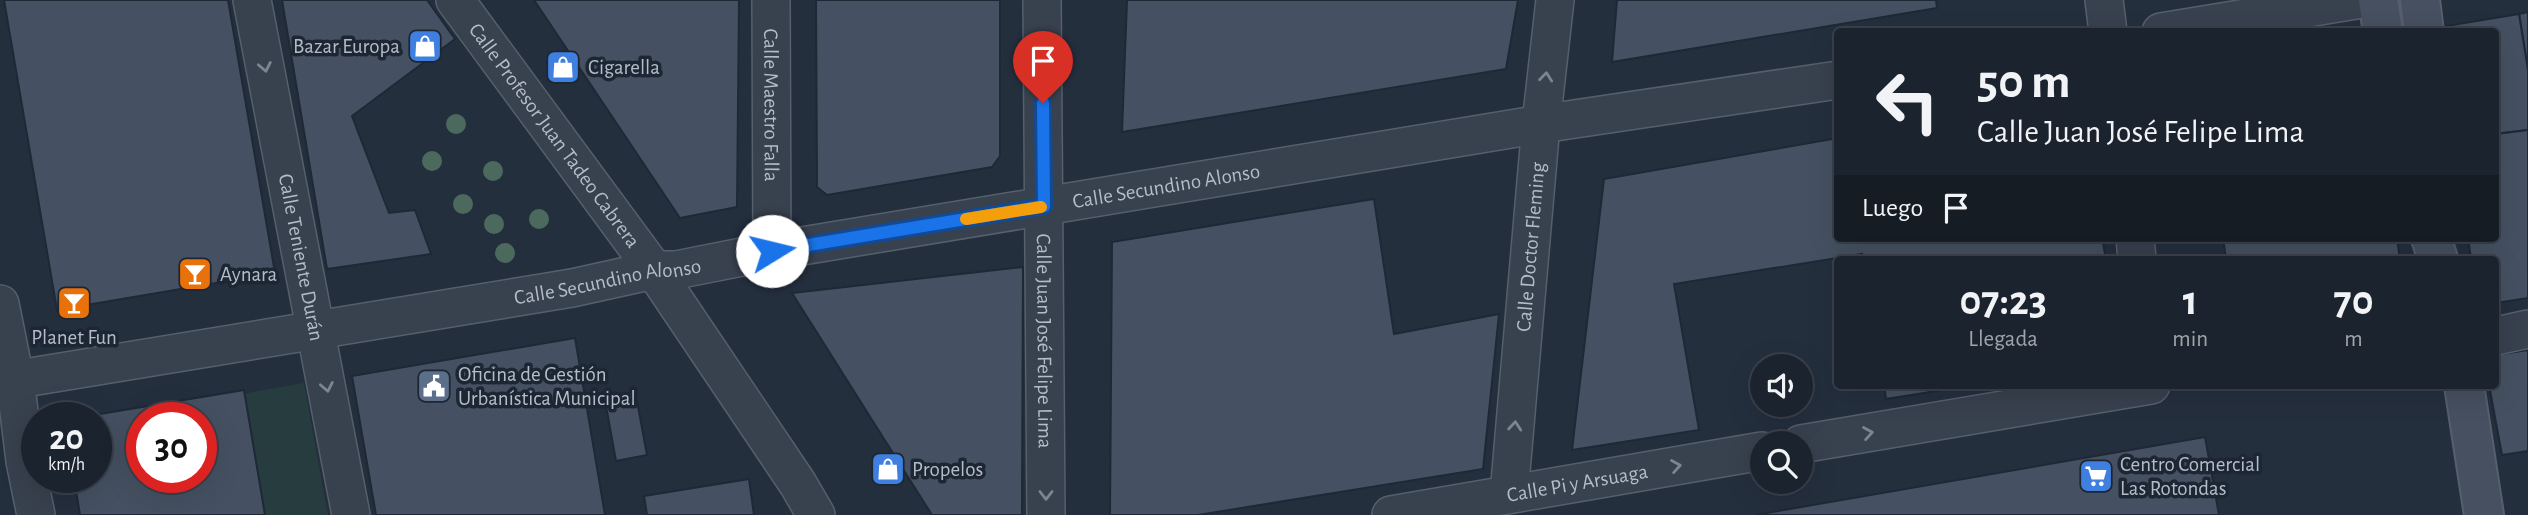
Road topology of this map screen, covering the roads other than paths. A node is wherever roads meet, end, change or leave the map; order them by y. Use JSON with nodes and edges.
{"nodes":[{"id":1,"x":252,"y":0,"type":"edge"},
{"id":2,"x":455,"y":0,"type":"edge"},
{"id":3,"x":771,"y":0,"type":"edge"},
{"id":4,"x":1042,"y":0,"type":"edge"},
{"id":5,"x":1555,"y":0,"type":"edge"},
{"id":6,"x":2104,"y":0,"type":"edge"},
{"id":7,"x":2356,"y":0,"type":"edge"},
{"id":8,"x":2378,"y":0,"type":"edge"},
{"id":9,"x":2420,"y":0,"type":"edge"},
{"id":10,"x":2108,"y":28,"type":"edge"},
{"id":11,"x":2185,"y":28,"type":"edge"},
{"id":12,"x":2382,"y":28,"type":"edge"},
{"id":13,"x":2424,"y":28,"type":"edge"},
{"id":14,"x":1834,"y":81,"type":"edge"},
{"id":15,"x":1541,"y":124,"type":"junction"},
{"id":16,"x":1044,"y":206,"type":"junction"},
{"id":17,"x":772,"y":251,"type":"junction"},
{"id":18,"x":654,"y":270,"type":"junction"},
{"id":19,"x":0,"y":303,"type":"edge"},
{"id":20,"x":2528,"y":329,"type":"edge"},
{"id":21,"x":316,"y":331,"type":"junction"},
{"id":22,"x":2499,"y":335,"type":"edge"},
{"id":23,"x":8,"y":380,"type":"edge"},
{"id":24,"x":2127,"y":389,"type":"edge"},
{"id":25,"x":2464,"y":389,"type":"edge"},
{"id":26,"x":1813,"y":442,"type":"edge"},
{"id":27,"x":1750,"y":453,"type":"edge"},
{"id":28,"x":1509,"y":494,"type":"junction"},
{"id":29,"x":36,"y":515,"type":"edge"},
{"id":30,"x":351,"y":515,"type":"edge"},
{"id":31,"x":816,"y":515,"type":"edge"},
{"id":32,"x":1046,"y":515,"type":"edge"},
{"id":33,"x":1391,"y":515,"type":"edge"},
{"id":34,"x":2484,"y":515,"type":"edge"}],
"edges":[{"from":1,"to":21,"type":"street","name":"Calle Teniente Durán","one_way":true},
{"from":2,"to":18,"type":"street","name":"Calle Profesor Juan Tadeo Cabrera"},
{"from":3,"to":17,"type":"street","name":"Calle Maestro Falla"},
{"from":4,"to":16,"type":"street","name":"Calle Juan José Felipe Lima"},
{"from":15,"to":5,"type":"street","name":"Calle Doctor Fleming","one_way":true},
{"from":6,"to":10,"type":"street"},
{"from":7,"to":11,"type":"street"},
{"from":8,"to":12,"type":"main road"},
{"from":9,"to":13,"type":"main road"},
{"from":14,"to":15,"type":"street","name":"Calle Secundino Alonso"},
{"from":15,"to":16,"type":"street","name":"Calle Secundino Alonso"},
{"from":28,"to":15,"type":"street","name":"Calle Doctor Fleming","one_way":true},
{"from":16,"to":17,"type":"street","name":"Calle Secundino Alonso"},
{"from":16,"to":32,"type":"street","name":"Calle Juan José Felipe Lima","one_way":true},
{"from":17,"to":18,"type":"street","name":"Calle Secundino Alonso"},
{"from":18,"to":21,"type":"street","name":"Calle Secundino Alonso"},
{"from":18,"to":31,"type":"street","name":"Calle Profesor Juan Tadeo Cabrera"},
{"from":19,"to":23,"type":"street"},
{"from":20,"to":22,"type":"street"},
{"from":21,"to":23,"type":"street","name":"Calle Secundino Alonso"},
{"from":21,"to":30,"type":"street","name":"Calle Teniente Durán","one_way":true},
{"from":23,"to":29,"type":"street"},
{"from":26,"to":24,"type":"street","one_way":true},
{"from":25,"to":34,"type":"main road"},
{"from":28,"to":27,"type":"street","name":"Calle Pi y Arsuaga","one_way":true},
{"from":28,"to":33,"type":"street","name":"Calle Pi y Arsuaga"}]}
